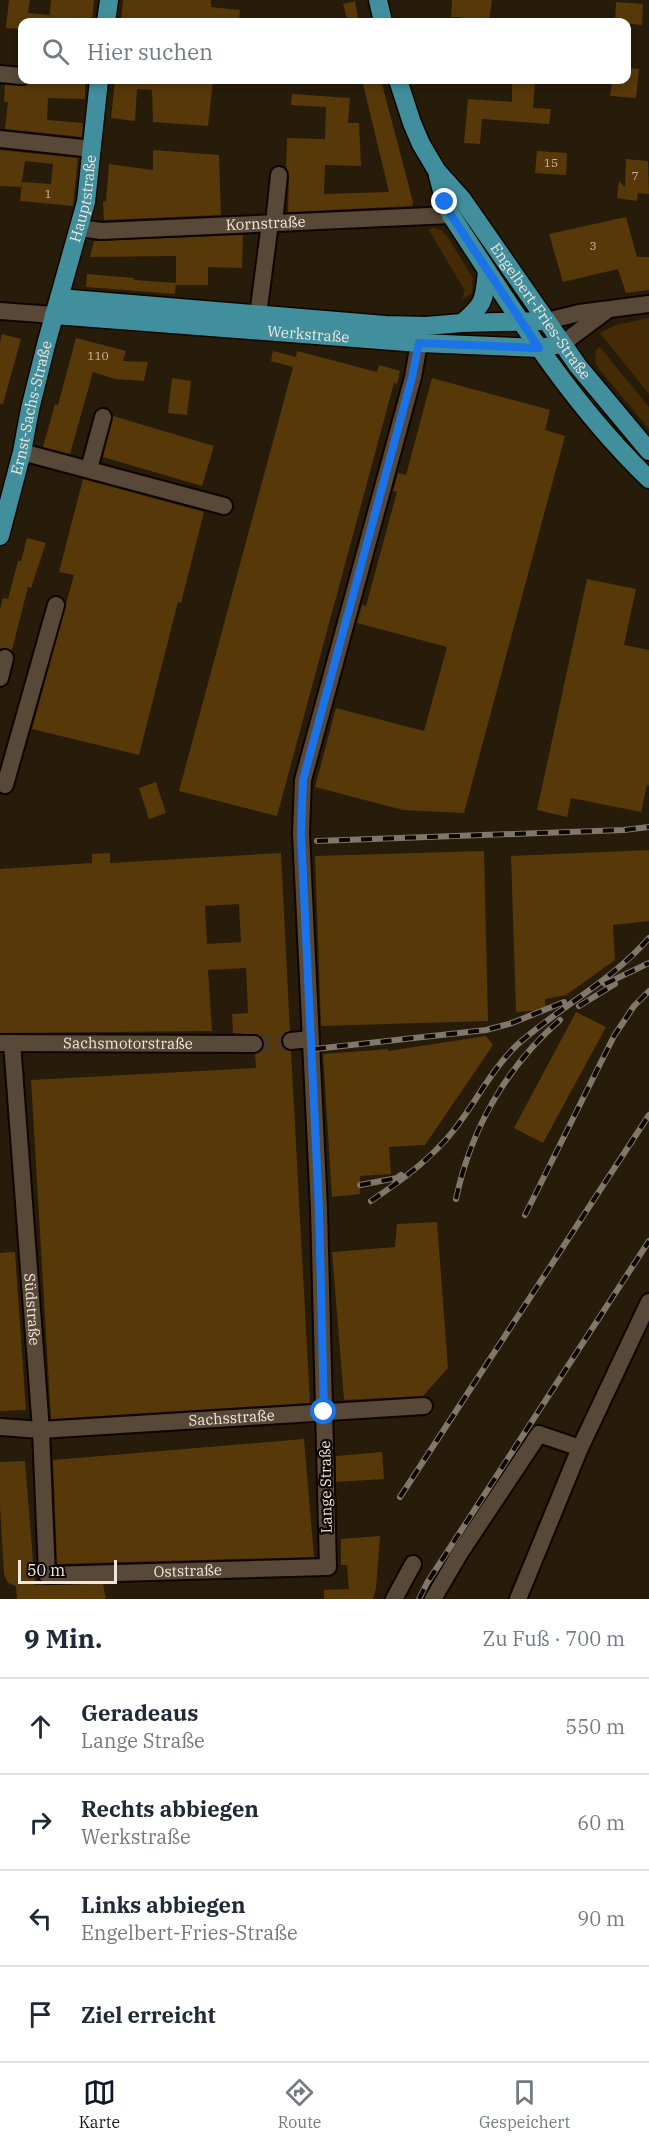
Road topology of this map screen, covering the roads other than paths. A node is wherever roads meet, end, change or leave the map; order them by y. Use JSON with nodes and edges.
{"nodes":[{"id":1,"x":108,"y":0,"type":"edge"},
{"id":2,"x":378,"y":0,"type":"edge"},
{"id":3,"x":106,"y":18,"type":"edge"},
{"id":4,"x":382,"y":18,"type":"edge"},
{"id":5,"x":0,"y":74,"type":"edge"},
{"id":6,"x":18,"y":76,"type":"edge"},
{"id":7,"x":98,"y":84,"type":"edge"},
{"id":8,"x":399,"y":84,"type":"edge"},
{"id":9,"x":0,"y":139,"type":"edge"},
{"id":10,"x":92,"y":149,"type":"junction"},
{"id":11,"x":437,"y":171,"type":"junction"},
{"id":12,"x":279,"y":175,"type":"dead end"},
{"id":13,"x":451,"y":215,"type":"junction"},
{"id":14,"x":272,"y":223,"type":"junction"},
{"id":15,"x":80,"y":228,"type":"junction"},
{"id":16,"x":488,"y":271,"type":"junction"},
{"id":17,"x":649,"y":304,"type":"edge"},
{"id":18,"x":57,"y":307,"type":"junction"},
{"id":19,"x":0,"y":311,"type":"edge"},
{"id":20,"x":606,"y":311,"type":"junction"},
{"id":21,"x":258,"y":315,"type":"junction"},
{"id":22,"x":547,"y":321,"type":"junction"},
{"id":23,"x":522,"y":322,"type":"junction"},
{"id":24,"x":462,"y":323,"type":"junction"},
{"id":25,"x":419,"y":343,"type":"junction"},
{"id":26,"x":562,"y":344,"type":"junction"},
{"id":27,"x":539,"y":348,"type":"junction"},
{"id":28,"x":103,"y":417,"type":"dead end"},
{"id":29,"x":649,"y":451,"type":"edge"},
{"id":30,"x":22,"y":452,"type":"junction"},
{"id":31,"x":89,"y":469,"type":"junction"},
{"id":32,"x":645,"y":475,"type":"edge"},
{"id":33,"x":224,"y":506,"type":"dead end"},
{"id":34,"x":1,"y":528,"type":"edge"},
{"id":35,"x":56,"y":605,"type":"dead end"},
{"id":36,"x":5,"y":658,"type":"dead end"},
{"id":37,"x":0,"y":678,"type":"edge"},
{"id":38,"x":7,"y":754,"type":"edge"},
{"id":39,"x":5,"y":785,"type":"dead end"},
{"id":40,"x":310,"y":1039,"type":"junction"},
{"id":41,"x":291,"y":1041,"type":"tunnel mouth"},
{"id":42,"x":6,"y":1043,"type":"edge"},
{"id":43,"x":254,"y":1044,"type":"tunnel mouth"},
{"id":44,"x":649,"y":1302,"type":"edge"},
{"id":45,"x":424,"y":1406,"type":"dead end"},
{"id":46,"x":324,"y":1412,"type":"junction"},
{"id":47,"x":0,"y":1427,"type":"edge"},
{"id":48,"x":41,"y":1430,"type":"junction"},
{"id":49,"x":580,"y":1448,"type":"junction"},
{"id":50,"x":413,"y":1564,"type":"dead end"},
{"id":51,"x":328,"y":1567,"type":"joint"},
{"id":52,"x":47,"y":1575,"type":"joint"},
{"id":53,"x":394,"y":1599,"type":"edge"},
{"id":54,"x":434,"y":1599,"type":"edge"},
{"id":55,"x":518,"y":1599,"type":"edge"}],
"edges":[{"from":1,"to":3,"type":"main road"},
{"from":2,"to":4,"type":"main road"},
{"from":5,"to":6,"type":"street"},
{"from":7,"to":10,"type":"main road","name":"Hauptstraße"},
{"from":8,"to":11,"type":"main road","name":"Engelbert-Fries-Straße"},
{"from":9,"to":10,"type":"street"},
{"from":10,"to":15,"type":"main road","name":"Hauptstraße"},
{"from":11,"to":13,"type":"main road","name":"Engelbert-Fries-Straße"},
{"from":11,"to":22,"type":"main road","name":"Engelbert-Fries-Straße"},
{"from":12,"to":14,"type":"street"},
{"from":13,"to":14,"type":"street","name":"Kornstraße"},
{"from":13,"to":16,"type":"main road","name":"Engelbert-Fries-Straße"},
{"from":14,"to":15,"type":"street","name":"Kornstraße"},
{"from":14,"to":21,"type":"street"},
{"from":15,"to":18,"type":"main road","name":"Hauptstraße"},
{"from":16,"to":23,"type":"main road","name":"Engelbert-Fries-Straße"},
{"from":16,"to":24,"type":"main road"},
{"from":17,"to":20,"type":"street"},
{"from":18,"to":19,"type":"street"},
{"from":18,"to":21,"type":"main road","name":"Werkstraße"},
{"from":18,"to":25,"type":"main road","name":"Werkstraße"},
{"from":18,"to":30,"type":"main road","name":"Ernst-Sachs-Straße"},
{"from":20,"to":22,"type":"street"},
{"from":20,"to":26,"type":"street"},
{"from":21,"to":24,"type":"main road","name":"Werkstraße"},
{"from":22,"to":23,"type":"main road","name":"Werkstraße"},
{"from":22,"to":26,"type":"main road","name":"Engelbert-Fries-Straße"},
{"from":23,"to":24,"type":"main road","name":"Werkstraße"},
{"from":23,"to":27,"type":"main road","name":"Engelbert-Fries-Straße"},
{"from":25,"to":27,"type":"main road","name":"Werkstraße"},
{"from":25,"to":40,"type":"street","name":"Lange Straße"},
{"from":26,"to":27,"type":"main road","name":"Werkstraße"},
{"from":26,"to":29,"type":"main road","name":"Engelbert-Fries-Straße"},
{"from":27,"to":32,"type":"main road","name":"Engelbert-Fries-Straße"},
{"from":28,"to":31,"type":"street"},
{"from":30,"to":31,"type":"street"},
{"from":30,"to":34,"type":"main road","name":"Ernst-Sachs-Straße"},
{"from":31,"to":33,"type":"street"},
{"from":35,"to":38,"type":"street"},
{"from":36,"to":37,"type":"street"},
{"from":38,"to":39,"type":"street"},
{"from":40,"to":41,"type":"street"},
{"from":40,"to":46,"type":"street","name":"Lange Straße"},
{"from":42,"to":43,"type":"street","name":"Sachsmotorstraße"},
{"from":42,"to":48,"type":"street","name":"Südstraße"},
{"from":44,"to":49,"type":"street"},
{"from":45,"to":46,"type":"street","name":"Sachsstraße"},
{"from":46,"to":48,"type":"street","name":"Sachsstraße"},
{"from":46,"to":51,"type":"street","name":"Lange Straße"},
{"from":47,"to":48,"type":"street","name":"Sachsstraße"},
{"from":48,"to":52,"type":"street","name":"Südstraße"},
{"from":49,"to":54,"type":"street"},
{"from":49,"to":55,"type":"street"},
{"from":50,"to":53,"type":"street"},
{"from":51,"to":52,"type":"street","name":"Oststraße"}]}
